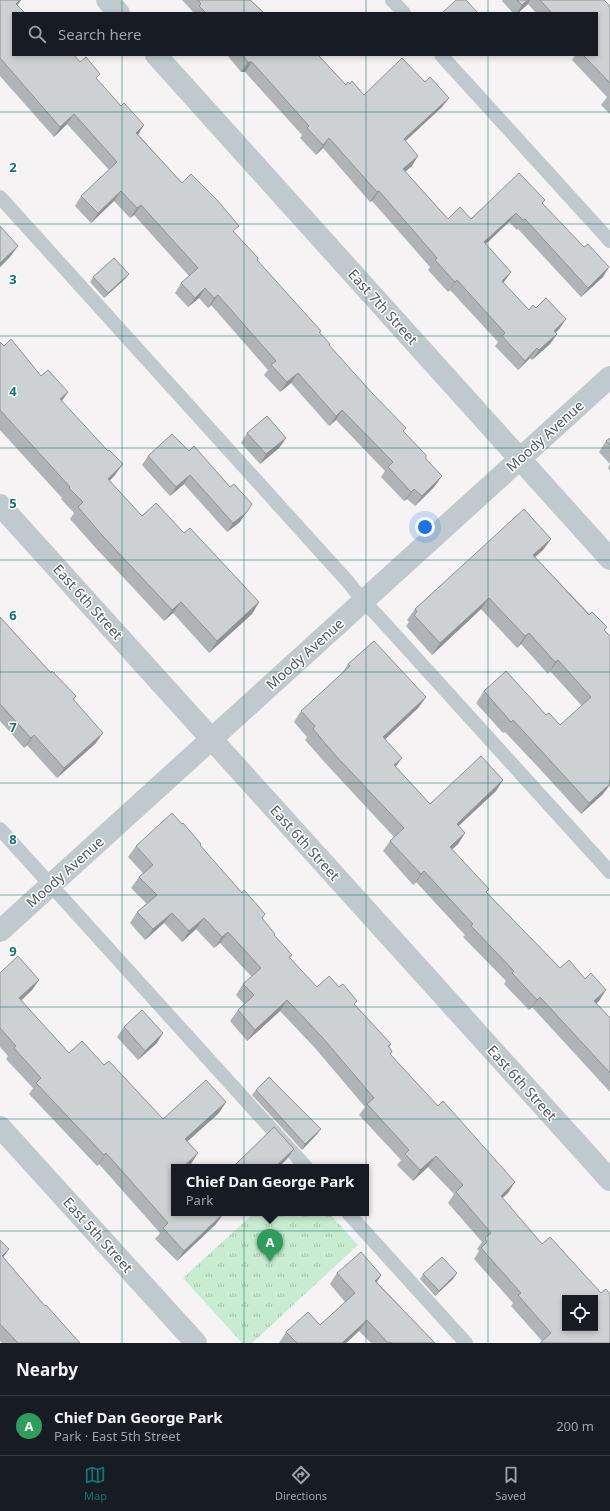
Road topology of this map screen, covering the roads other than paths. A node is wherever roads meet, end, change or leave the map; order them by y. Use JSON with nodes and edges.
{"nodes":[{"id":1,"x":107,"y":0,"type":"edge"},
{"id":2,"x":392,"y":0,"type":"edge"},
{"id":3,"x":118,"y":12,"type":"edge"},
{"id":4,"x":403,"y":12,"type":"edge"},
{"id":5,"x":157,"y":56,"type":"edge"},
{"id":6,"x":443,"y":56,"type":"edge"},
{"id":7,"x":0,"y":197,"type":"edge"},
{"id":8,"x":610,"y":241,"type":"edge"},
{"id":9,"x":610,"y":376,"type":"edge"},
{"id":10,"x":519,"y":459,"type":"junction"},
{"id":11,"x":0,"y":505,"type":"edge"},
{"id":12,"x":610,"y":559,"type":"edge"},
{"id":13,"x":363,"y":601,"type":"junction"},
{"id":14,"x":211,"y":739,"type":"junction"},
{"id":15,"x":0,"y":829,"type":"edge"},
{"id":16,"x":610,"y":872,"type":"edge"},
{"id":17,"x":51,"y":886,"type":"junction"},
{"id":18,"x":0,"y":931,"type":"edge"},
{"id":19,"x":0,"y":1127,"type":"edge"},
{"id":20,"x":303,"y":1164,"type":"edge"},
{"id":21,"x":610,"y":1180,"type":"edge"},
{"id":22,"x":351,"y":1216,"type":"edge"},
{"id":23,"x":196,"y":1343,"type":"edge"},
{"id":24,"x":466,"y":1343,"type":"edge"}],
"edges":[{"from":1,"to":3,"type":"street"},
{"from":2,"to":4,"type":"lane"},
{"from":5,"to":10,"type":"street","name":"East 7th Street"},
{"from":6,"to":8,"type":"lane"},
{"from":7,"to":13,"type":"lane"},
{"from":9,"to":10,"type":"street","name":"Moody Avenue"},
{"from":10,"to":12,"type":"street","name":"East 7th Street"},
{"from":10,"to":13,"type":"street","name":"Moody Avenue"},
{"from":11,"to":14,"type":"street","name":"East 6th Street"},
{"from":13,"to":14,"type":"street","name":"Moody Avenue"},
{"from":13,"to":16,"type":"lane"},
{"from":14,"to":17,"type":"street","name":"Moody Avenue"},
{"from":14,"to":21,"type":"street","name":"East 6th Street"},
{"from":15,"to":17,"type":"lane"},
{"from":17,"to":18,"type":"street","name":"Moody Avenue"},
{"from":17,"to":20,"type":"lane"},
{"from":19,"to":23,"type":"street","name":"East 5th Street"},
{"from":22,"to":24,"type":"lane"}]}
